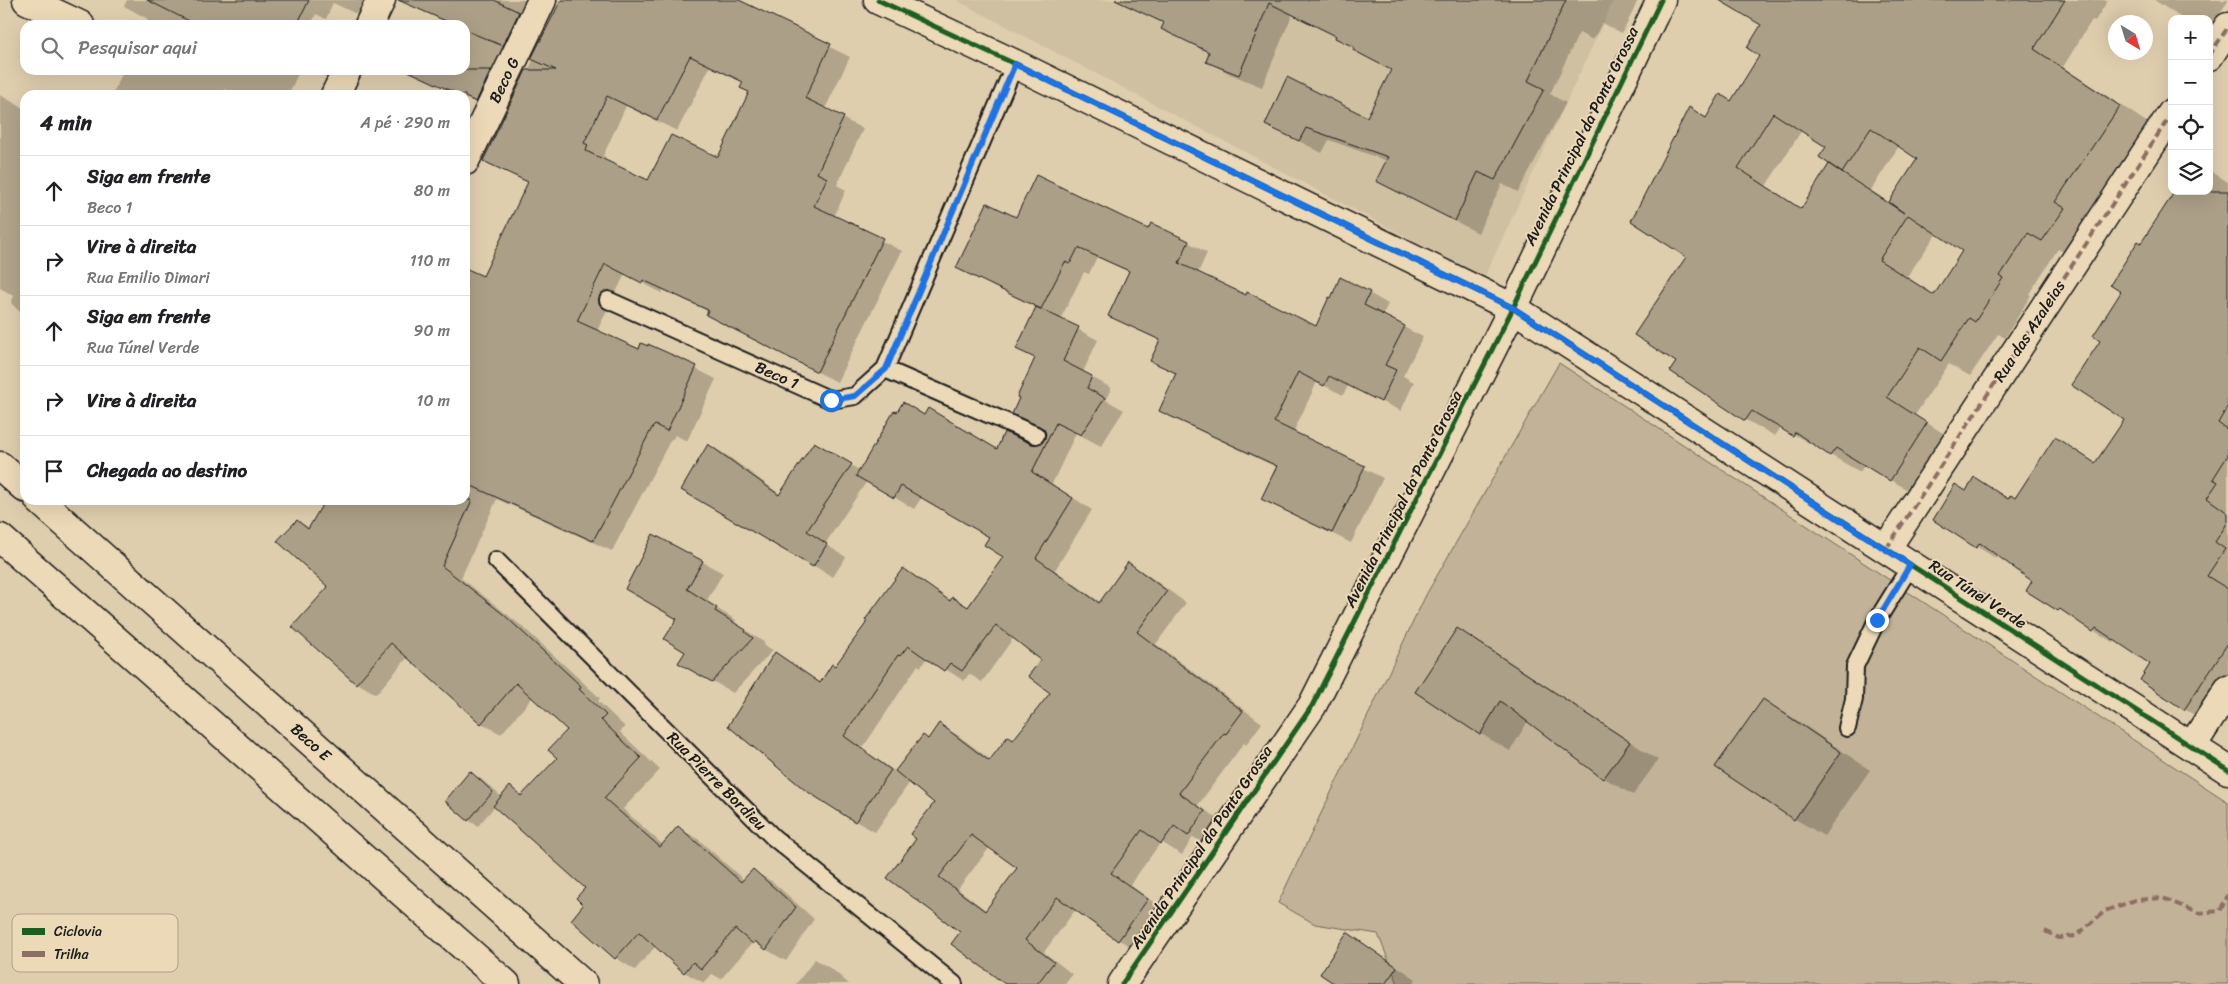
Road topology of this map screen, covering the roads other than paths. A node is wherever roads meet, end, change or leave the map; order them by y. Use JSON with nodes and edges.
{"nodes":[{"id":1,"x":27,"y":0,"type":"edge"},
{"id":2,"x":381,"y":0,"type":"edge"},
{"id":3,"x":542,"y":0,"type":"edge"},
{"id":4,"x":878,"y":0,"type":"edge"},
{"id":5,"x":1661,"y":0,"type":"edge"},
{"id":6,"x":69,"y":20,"type":"edge"},
{"id":7,"x":371,"y":20,"type":"edge"},
{"id":8,"x":2228,"y":27,"type":"edge"},
{"id":9,"x":2213,"y":50,"type":"edge"},
{"id":10,"x":1015,"y":64,"type":"junction"},
{"id":11,"x":345,"y":75,"type":"edge"},
{"id":12,"x":337,"y":90,"type":"edge"},
{"id":13,"x":2168,"y":119,"type":"edge"},
{"id":14,"x":470,"y":151,"type":"edge"},
{"id":15,"x":608,"y":300,"type":"dead end"},
{"id":16,"x":1513,"y":308,"type":"junction"},
{"id":17,"x":886,"y":369,"type":"junction"},
{"id":18,"x":1036,"y":435,"type":"dead end"},
{"id":19,"x":0,"y":466,"type":"edge"},
{"id":20,"x":20,"y":484,"type":"edge"},
{"id":21,"x":45,"y":505,"type":"edge"},
{"id":22,"x":0,"y":538,"type":"edge"},
{"id":23,"x":1886,"y":549,"type":"junction"},
{"id":24,"x":496,"y":560,"type":"dead end"},
{"id":25,"x":1910,"y":565,"type":"junction"},
{"id":26,"x":2228,"y":690,"type":"edge"},
{"id":27,"x":1847,"y":728,"type":"dead end"},
{"id":28,"x":2192,"y":746,"type":"junction"},
{"id":29,"x":2228,"y":770,"type":"edge"},
{"id":30,"x":506,"y":984,"type":"edge"},
{"id":31,"x":583,"y":984,"type":"edge"},
{"id":32,"x":954,"y":984,"type":"edge"},
{"id":33,"x":1122,"y":984,"type":"edge"}],
"edges":[{"from":1,"to":6,"type":"street"},
{"from":2,"to":7,"type":"street"},
{"from":3,"to":14,"type":"street","name":"Beco G"},
{"from":4,"to":10,"type":"street","name":"Rua Túnel Verde"},
{"from":5,"to":16,"type":"street","name":"Avenida Principal da Ponta Grossa"},
{"from":8,"to":9,"type":"street"},
{"from":10,"to":16,"type":"street","name":"Rua Túnel Verde"},
{"from":10,"to":17,"type":"lane","name":"Beco 1"},
{"from":11,"to":12,"type":"street"},
{"from":13,"to":23,"type":"street","name":"Rua das Azaleias"},
{"from":15,"to":17,"type":"lane","name":"Beco 1"},
{"from":16,"to":23,"type":"street","name":"Rua Túnel Verde"},
{"from":16,"to":33,"type":"street","name":"Avenida Principal da Ponta Grossa"},
{"from":17,"to":18,"type":"lane"},
{"from":19,"to":20,"type":"street"},
{"from":21,"to":31,"type":"street","name":"Beco E"},
{"from":22,"to":30,"type":"street"},
{"from":23,"to":25,"type":"street","name":"Rua Túnel Verde"},
{"from":24,"to":32,"type":"lane","name":"Rua Pierre Bordieu"},
{"from":25,"to":27,"type":"lane"},
{"from":25,"to":28,"type":"street","name":"Rua Túnel Verde"},
{"from":26,"to":28,"type":"street"},
{"from":28,"to":29,"type":"street","name":"Rua Túnel Verde"}]}
